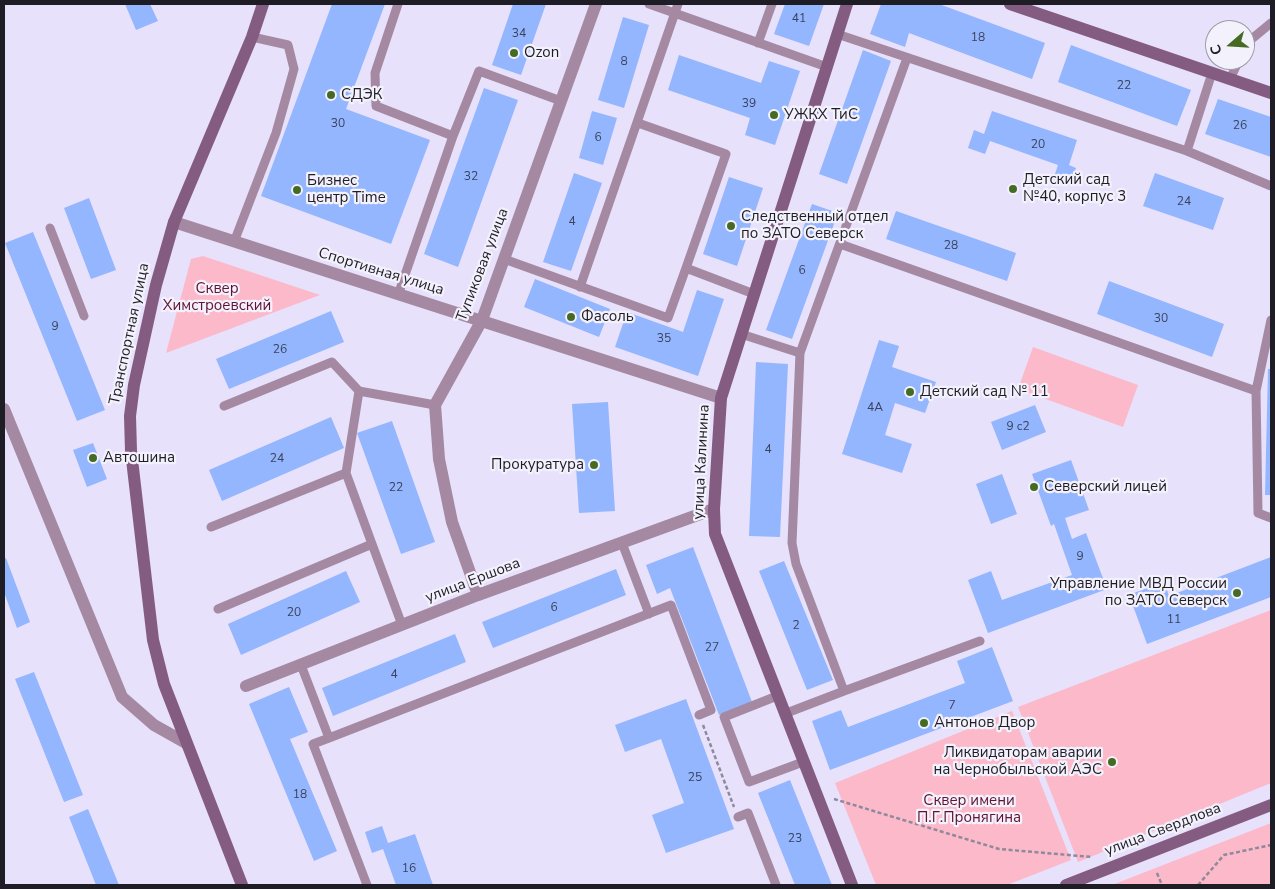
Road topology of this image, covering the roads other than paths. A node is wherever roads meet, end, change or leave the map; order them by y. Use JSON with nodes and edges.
{"nodes":[{"id":1,"x":263,"y":4,"type":"edge"},
{"id":2,"x":398,"y":4,"type":"edge"},
{"id":3,"x":596,"y":4,"type":"edge"},
{"id":4,"x":649,"y":4,"type":"edge"},
{"id":5,"x":678,"y":4,"type":"edge"},
{"id":6,"x":772,"y":4,"type":"edge"},
{"id":7,"x":847,"y":4,"type":"edge"},
{"id":8,"x":1010,"y":4,"type":"edge"},
{"id":9,"x":675,"y":13,"type":"junction"},
{"id":10,"x":1271,"y":23,"type":"edge"},
{"id":11,"x":838,"y":34,"type":"junction"},
{"id":12,"x":1255,"y":36,"type":"edge"},
{"id":13,"x":252,"y":37,"type":"junction"},
{"id":14,"x":758,"y":43,"type":"junction"},
{"id":15,"x":907,"y":58,"type":"junction"},
{"id":16,"x":827,"y":67,"type":"junction"},
{"id":17,"x":1234,"y":70,"type":"edge"},
{"id":18,"x":1212,"y":73,"type":"junction"},
{"id":19,"x":1230,"y":79,"type":"junction"},
{"id":20,"x":1271,"y":93,"type":"edge"},
{"id":21,"x":561,"y":101,"type":"junction"},
{"id":22,"x":638,"y":123,"type":"junction"},
{"id":23,"x":453,"y":136,"type":"junction"},
{"id":24,"x":1187,"y":151,"type":"junction"},
{"id":25,"x":1271,"y":186,"type":"edge"},
{"id":26,"x":174,"y":222,"type":"junction"},
{"id":27,"x":50,"y":228,"type":"dead end"},
{"id":28,"x":234,"y":242,"type":"junction"},
{"id":29,"x":840,"y":244,"type":"junction"},
{"id":30,"x":504,"y":259,"type":"junction"},
{"id":31,"x":686,"y":268,"type":"junction"},
{"id":32,"x":580,"y":287,"type":"junction"},
{"id":33,"x":754,"y":294,"type":"junction"},
{"id":34,"x":398,"y":295,"type":"junction"},
{"id":35,"x":84,"y":316,"type":"dead end"},
{"id":36,"x":482,"y":320,"type":"junction"},
{"id":37,"x":1271,"y":320,"type":"edge"},
{"id":38,"x":742,"y":334,"type":"junction"},
{"id":39,"x":800,"y":353,"type":"junction"},
{"id":40,"x":359,"y":391,"type":"junction"},
{"id":41,"x":1256,"y":391,"type":"junction"},
{"id":42,"x":721,"y":398,"type":"junction"},
{"id":43,"x":435,"y":405,"type":"junction"},
{"id":44,"x":224,"y":406,"type":"dead end"},
{"id":45,"x":4,"y":408,"type":"edge"},
{"id":46,"x":346,"y":473,"type":"junction"},
{"id":47,"x":714,"y":509,"type":"junction"},
{"id":48,"x":1271,"y":518,"type":"edge"},
{"id":49,"x":211,"y":527,"type":"dead end"},
{"id":50,"x":622,"y":543,"type":"junction"},
{"id":51,"x":372,"y":544,"type":"junction"},
{"id":52,"x":478,"y":595,"type":"junction"},
{"id":53,"x":218,"y":609,"type":"dead end"},
{"id":54,"x":649,"y":614,"type":"junction"},
{"id":55,"x":402,"y":625,"type":"junction"},
{"id":56,"x":980,"y":641,"type":"dead end"},
{"id":57,"x":301,"y":665,"type":"junction"},
{"id":58,"x":246,"y":686,"type":"dead end"},
{"id":59,"x":844,"y":691,"type":"junction"},
{"id":60,"x":777,"y":696,"type":"junction"},
{"id":61,"x":784,"y":714,"type":"junction"},
{"id":62,"x":699,"y":715,"type":"road end"},
{"id":63,"x":328,"y":738,"type":"junction"},
{"id":64,"x":186,"y":743,"type":"junction"},
{"id":65,"x":803,"y":762,"type":"junction"},
{"id":66,"x":1271,"y":804,"type":"edge"},
{"id":67,"x":738,"y":817,"type":"road end"},
{"id":68,"x":242,"y":885,"type":"edge"},
{"id":69,"x":367,"y":885,"type":"edge"},
{"id":70,"x":776,"y":885,"type":"edge"},
{"id":71,"x":852,"y":885,"type":"edge"},
{"id":72,"x":1066,"y":885,"type":"edge"}],
"edges":[{"from":1,"to":13,"type":"street","name":"Транспортная улица"},
{"from":2,"to":23,"type":"lane"},
{"from":3,"to":21,"type":"street","name":"Тупиковая улица"},
{"from":4,"to":9,"type":"lane"},
{"from":5,"to":9,"type":"lane"},
{"from":6,"to":14,"type":"lane"},
{"from":7,"to":11,"type":"street","name":"улица Калинина"},
{"from":8,"to":18,"type":"street"},
{"from":9,"to":14,"type":"lane"},
{"from":9,"to":22,"type":"lane"},
{"from":10,"to":12,"type":"lane"},
{"from":11,"to":15,"type":"lane"},
{"from":11,"to":16,"type":"street","name":"улица Калинина"},
{"from":13,"to":26,"type":"street","name":"Транспортная улица"},
{"from":13,"to":28,"type":"lane"},
{"from":14,"to":16,"type":"lane"},
{"from":15,"to":24,"type":"lane"},
{"from":15,"to":29,"type":"lane"},
{"from":16,"to":33,"type":"street","name":"улица Калинина"},
{"from":17,"to":19,"type":"lane"},
{"from":18,"to":19,"type":"street"},
{"from":18,"to":24,"type":"lane"},
{"from":19,"to":20,"type":"street"},
{"from":21,"to":23,"type":"lane"},
{"from":21,"to":30,"type":"street","name":"Тупиковая улица"},
{"from":22,"to":31,"type":"lane"},
{"from":22,"to":32,"type":"lane"},
{"from":23,"to":34,"type":"lane"},
{"from":24,"to":25,"type":"lane"},
{"from":26,"to":28,"type":"street","name":"Спортивная улица"},
{"from":26,"to":64,"type":"street","name":"Транспортная улица"},
{"from":27,"to":35,"type":"lane"},
{"from":28,"to":34,"type":"street","name":"Спортивная улица"},
{"from":29,"to":39,"type":"lane"},
{"from":29,"to":41,"type":"lane"},
{"from":30,"to":32,"type":"lane"},
{"from":30,"to":36,"type":"street","name":"Тупиковая улица"},
{"from":31,"to":32,"type":"lane"},
{"from":31,"to":33,"type":"lane"},
{"from":33,"to":38,"type":"street","name":"улица Калинина"},
{"from":34,"to":36,"type":"street","name":"Спортивная улица"},
{"from":36,"to":42,"type":"street","name":"Спортивная улица"},
{"from":36,"to":43,"type":"street","name":"Тупиковая улица"},
{"from":37,"to":41,"type":"lane"},
{"from":38,"to":39,"type":"lane"},
{"from":38,"to":42,"type":"street","name":"улица Калинина"},
{"from":39,"to":59,"type":"lane"},
{"from":40,"to":43,"type":"lane"},
{"from":40,"to":44,"type":"lane"},
{"from":40,"to":46,"type":"lane"},
{"from":41,"to":48,"type":"lane"},
{"from":42,"to":47,"type":"street","name":"улица Калинина"},
{"from":43,"to":52,"type":"street"},
{"from":45,"to":64,"type":"street"},
{"from":46,"to":49,"type":"lane"},
{"from":46,"to":51,"type":"lane"},
{"from":47,"to":50,"type":"street","name":"улица Ершова"},
{"from":47,"to":60,"type":"street","name":"улица Калинина"},
{"from":50,"to":52,"type":"street","name":"улица Ершова"},
{"from":50,"to":54,"type":"lane"},
{"from":51,"to":53,"type":"lane"},
{"from":51,"to":55,"type":"lane"},
{"from":52,"to":55,"type":"street","name":"улица Ершова"},
{"from":54,"to":62,"type":"lane"},
{"from":54,"to":63,"type":"lane"},
{"from":55,"to":57,"type":"street","name":"улица Ершова"},
{"from":56,"to":59,"type":"lane"},
{"from":57,"to":58,"type":"street","name":"улица Ершова"},
{"from":57,"to":63,"type":"lane"},
{"from":59,"to":61,"type":"lane"},
{"from":60,"to":61,"type":"street","name":"улица Калинина"},
{"from":60,"to":65,"type":"lane"},
{"from":61,"to":65,"type":"street","name":"улица Калинина"},
{"from":63,"to":69,"type":"lane"},
{"from":64,"to":68,"type":"street","name":"Транспортная улица"},
{"from":65,"to":71,"type":"street","name":"улица Калинина"},
{"from":66,"to":72,"type":"street","name":"улица Свердлова"},
{"from":67,"to":70,"type":"lane"}]}
